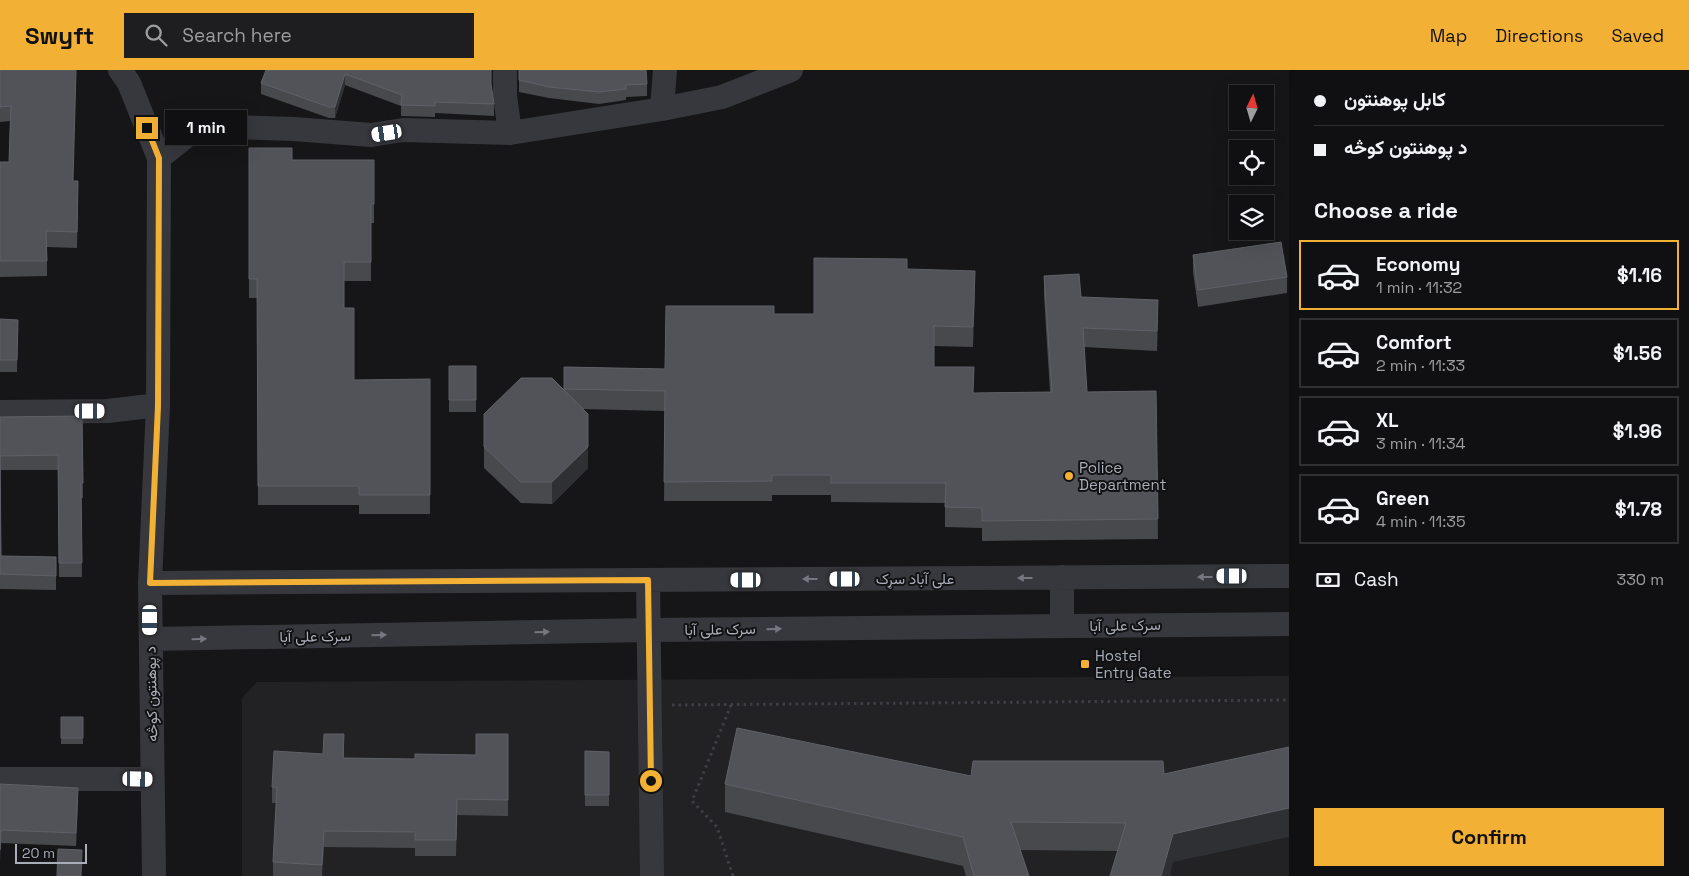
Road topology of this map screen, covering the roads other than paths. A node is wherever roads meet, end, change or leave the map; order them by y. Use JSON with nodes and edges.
{"nodes":[{"id":1,"x":120,"y":70,"type":"edge"},
{"id":2,"x":505,"y":70,"type":"edge"},
{"id":3,"x":665,"y":70,"type":"edge"},
{"id":4,"x":791,"y":70,"type":"edge"},
{"id":5,"x":662,"y":109,"type":"junction"},
{"id":6,"x":510,"y":133,"type":"junction"},
{"id":7,"x":159,"y":158,"type":"junction"},
{"id":8,"x":158,"y":406,"type":"junction"},
{"id":9,"x":0,"y":412,"type":"edge"},
{"id":10,"x":1289,"y":576,"type":"edge"},
{"id":11,"x":1062,"y":578,"type":"junction"},
{"id":12,"x":648,"y":580,"type":"junction"},
{"id":13,"x":150,"y":583,"type":"junction"},
{"id":14,"x":1289,"y":624,"type":"edge"},
{"id":15,"x":1062,"y":626,"type":"junction"},
{"id":16,"x":649,"y":630,"type":"junction"},
{"id":17,"x":151,"y":640,"type":"junction"},
{"id":18,"x":0,"y":779,"type":"edge"},
{"id":19,"x":152,"y":779,"type":"junction"},
{"id":20,"x":154,"y":876,"type":"edge"},
{"id":21,"x":652,"y":876,"type":"edge"}],
"edges":[{"from":1,"to":7,"type":"street","name":"د پوهنتون کوڅه"},
{"from":2,"to":6,"type":"street"},
{"from":3,"to":5,"type":"street"},
{"from":4,"to":5,"type":"street"},
{"from":5,"to":6,"type":"street"},
{"from":6,"to":7,"type":"street"},
{"from":7,"to":8,"type":"street","name":"د پوهنتون کوڅه"},
{"from":8,"to":9,"type":"street"},
{"from":8,"to":13,"type":"street","name":"د پوهنتون کوڅه"},
{"from":10,"to":11,"type":"street","name":"علی آباد سړک","one_way":true},
{"from":11,"to":12,"type":"street","name":"علی آباد سړک","one_way":true},
{"from":11,"to":15,"type":"street"},
{"from":12,"to":13,"type":"street","name":"علی آباد سړک"},
{"from":12,"to":16,"type":"street"},
{"from":13,"to":17,"type":"street","name":"د پوهنتون کوڅه"},
{"from":14,"to":15,"type":"street","name":"سرک علی آبا"},
{"from":16,"to":15,"type":"street","name":"سرک علی آبا","one_way":true},
{"from":17,"to":16,"type":"street","name":"سرک علی آبا","one_way":true},
{"from":16,"to":21,"type":"street"},
{"from":17,"to":19,"type":"street","name":"د پوهنتون کوڅه"},
{"from":18,"to":19,"type":"street"},
{"from":19,"to":20,"type":"street","name":"د پوهنتون کوڅه"}]}
